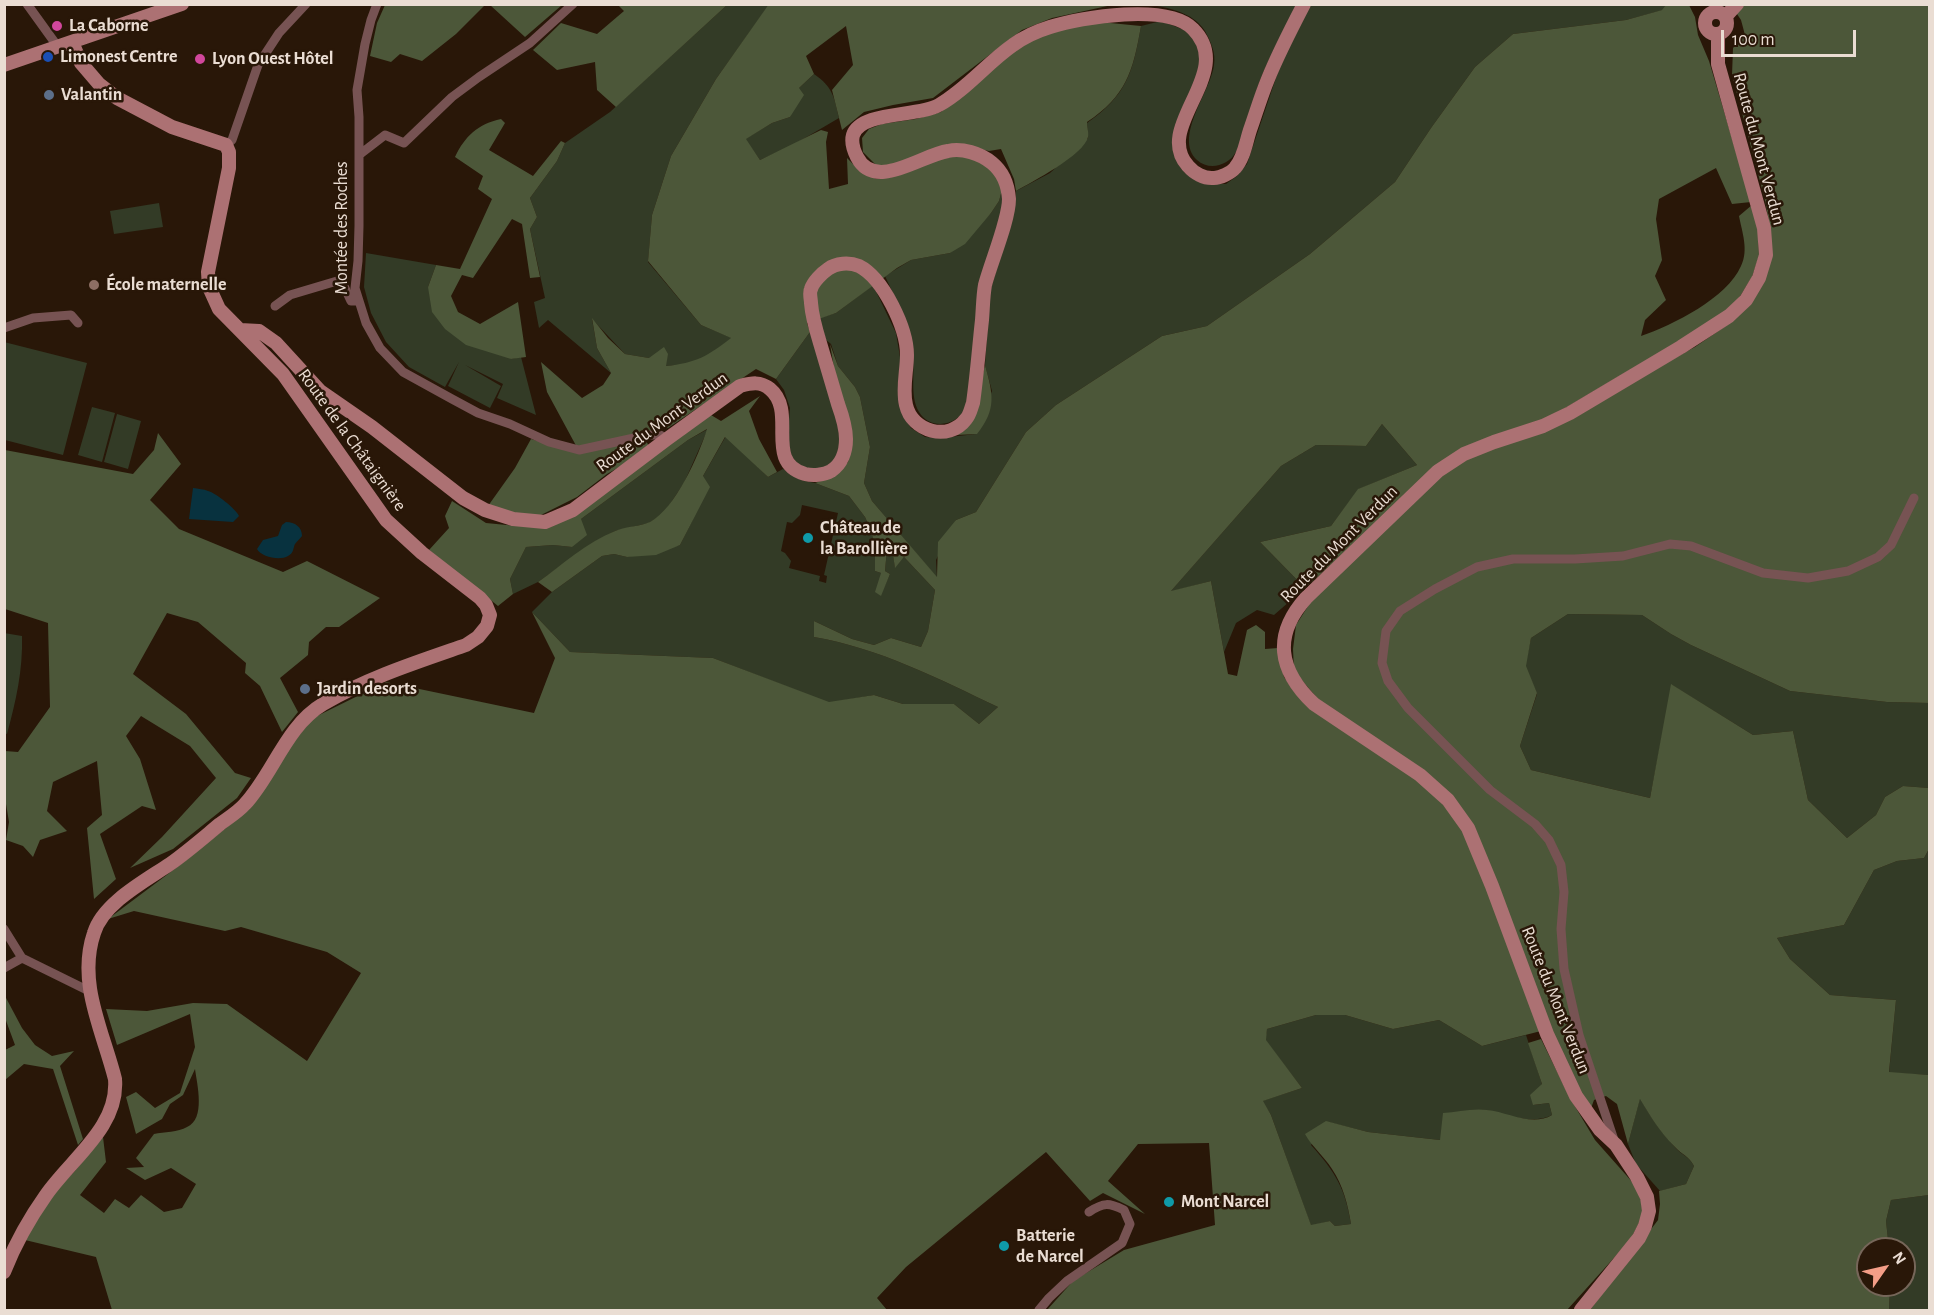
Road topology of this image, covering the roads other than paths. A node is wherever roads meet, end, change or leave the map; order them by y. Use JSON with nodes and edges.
{"nodes":[{"id":1,"x":27,"y":4,"type":"edge"},
{"id":2,"x":182,"y":4,"type":"edge"},
{"id":3,"x":306,"y":4,"type":"edge"},
{"id":4,"x":377,"y":4,"type":"edge"},
{"id":5,"x":573,"y":4,"type":"edge"},
{"id":6,"x":1304,"y":4,"type":"edge"},
{"id":7,"x":1737,"y":4,"type":"edge"},
{"id":8,"x":1705,"y":10,"type":"edge"},
{"id":9,"x":1726,"y":16,"type":"junction"},
{"id":10,"x":1718,"y":34,"type":"junction"},
{"id":11,"x":72,"y":42,"type":"junction"},
{"id":12,"x":58,"y":47,"type":"junction"},
{"id":13,"x":4,"y":65,"type":"edge"},
{"id":14,"x":226,"y":145,"type":"junction"},
{"id":15,"x":359,"y":155,"type":"junction"},
{"id":16,"x":358,"y":301,"type":"junction"},
{"id":17,"x":275,"y":306,"type":"dead end"},
{"id":18,"x":78,"y":323,"type":"dead end"},
{"id":19,"x":4,"y":328,"type":"edge"},
{"id":20,"x":240,"y":330,"type":"junction"},
{"id":21,"x":667,"y":439,"type":"junction"},
{"id":22,"x":1914,"y":498,"type":"dead end"},
{"id":23,"x":4,"y":929,"type":"edge"},
{"id":24,"x":22,"y":958,"type":"junction"},
{"id":25,"x":4,"y":968,"type":"edge"},
{"id":26,"x":89,"y":991,"type":"junction"},
{"id":27,"x":1616,"y":1145,"type":"junction"},
{"id":28,"x":1089,"y":1212,"type":"dead end"},
{"id":29,"x":4,"y":1272,"type":"edge"},
{"id":30,"x":1039,"y":1311,"type":"edge"},
{"id":31,"x":1581,"y":1311,"type":"edge"}],
"edges":[{"from":1,"to":12,"type":"street"},
{"from":2,"to":11,"type":"street"},
{"from":3,"to":14,"type":"street"},
{"from":4,"to":15,"type":"street","name":"Montée des Roches"},
{"from":5,"to":15,"type":"street"},
{"from":6,"to":21,"type":"street","name":"Route du Mont Verdun"},
{"from":7,"to":9,"type":"street"},
{"from":8,"to":9,"type":"street"},
{"from":8,"to":10,"type":"street"},
{"from":9,"to":10,"type":"street"},
{"from":10,"to":27,"type":"street","name":"Route du Mont Verdun"},
{"from":11,"to":12,"type":"street"},
{"from":11,"to":14,"type":"street"},
{"from":12,"to":13,"type":"street"},
{"from":14,"to":20,"type":"street"},
{"from":15,"to":16,"type":"street","name":"Montée des Roches"},
{"from":16,"to":17,"type":"street"},
{"from":16,"to":21,"type":"street","name":"Montée des Roches"},
{"from":18,"to":19,"type":"street"},
{"from":20,"to":21,"type":"street","name":"Route du Mont Verdun"},
{"from":20,"to":26,"type":"street","name":"Route de la Châtaignière"},
{"from":22,"to":27,"type":"street"},
{"from":23,"to":24,"type":"street"},
{"from":24,"to":25,"type":"street"},
{"from":24,"to":26,"type":"street"},
{"from":26,"to":29,"type":"street","name":"Route de la Châtaignière"},
{"from":27,"to":31,"type":"street","name":"Route du Mont Verdun"},
{"from":28,"to":30,"type":"street"}]}
